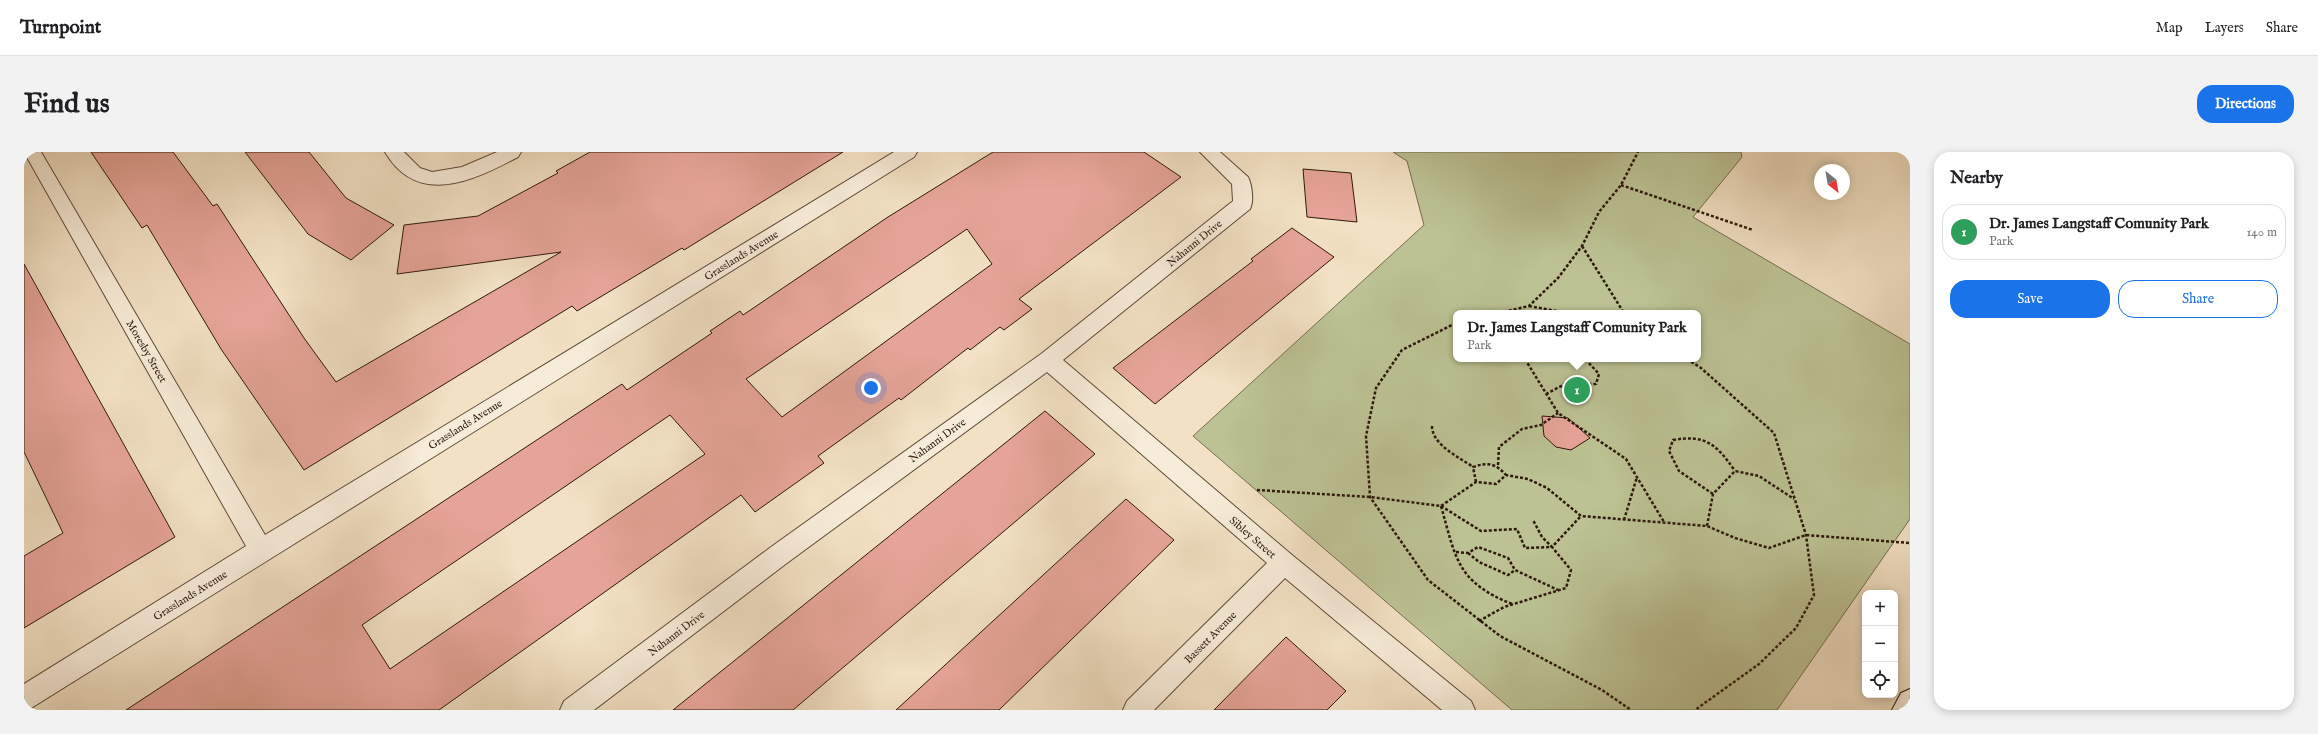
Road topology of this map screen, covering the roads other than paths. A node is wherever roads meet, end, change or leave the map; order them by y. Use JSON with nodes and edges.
{"nodes":[{"id":1,"x":32,"y":152,"type":"edge"},
{"id":2,"x":394,"y":152,"type":"edge"},
{"id":3,"x":512,"y":152,"type":"edge"},
{"id":4,"x":908,"y":152,"type":"edge"},
{"id":5,"x":1209,"y":152,"type":"edge"},
{"id":6,"x":1048,"y":360,"type":"junction"},
{"id":7,"x":262,"y":550,"type":"junction"},
{"id":8,"x":1284,"y":563,"type":"junction"},
{"id":9,"x":24,"y":699,"type":"edge"},
{"id":10,"x":1910,"y":702,"type":"edge"},
{"id":11,"x":573,"y":710,"type":"edge"},
{"id":12,"x":1136,"y":710,"type":"edge"},
{"id":13,"x":1462,"y":710,"type":"edge"},
{"id":14,"x":1905,"y":710,"type":"edge"}],
"edges":[{"from":1,"to":7,"type":"street","name":"Moresby Street"},
{"from":2,"to":3,"type":"street"},
{"from":4,"to":7,"type":"street","name":"Grasslands Avenue"},
{"from":5,"to":6,"type":"street","name":"Nahanni Drive"},
{"from":6,"to":8,"type":"street","name":"Sibley Street"},
{"from":6,"to":11,"type":"street","name":"Nahanni Drive"},
{"from":7,"to":9,"type":"street","name":"Grasslands Avenue"},
{"from":8,"to":12,"type":"street","name":"Bassett Avenue"},
{"from":8,"to":13,"type":"street","name":"Sibley Street"},
{"from":10,"to":14,"type":"street"}]}
